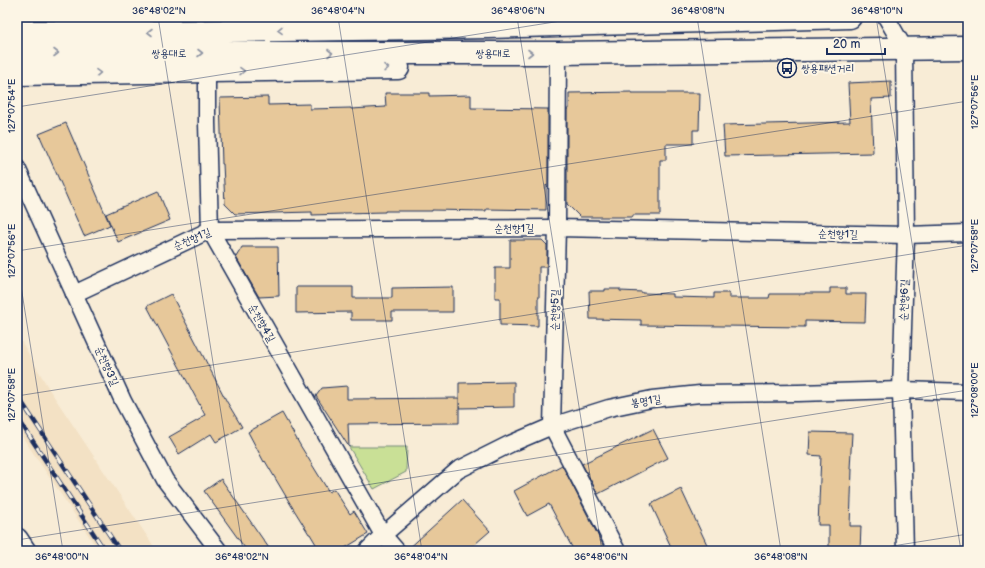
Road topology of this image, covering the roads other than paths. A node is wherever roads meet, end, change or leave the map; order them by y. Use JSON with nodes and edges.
{"nodes":[{"id":1,"x":17,"y":17,"type":"edge"},
{"id":2,"x":25,"y":17,"type":"edge"},
{"id":3,"x":459,"y":17,"type":"edge"},
{"id":4,"x":850,"y":17,"type":"edge"},
{"id":5,"x":886,"y":17,"type":"edge"},
{"id":6,"x":585,"y":20,"type":"edge"},
{"id":7,"x":489,"y":27,"type":"junction"},
{"id":8,"x":17,"y":32,"type":"edge"},
{"id":9,"x":904,"y":48,"type":"junction"},
{"id":10,"x":968,"y":48,"type":"edge"},
{"id":11,"x":17,"y":53,"type":"edge"},
{"id":12,"x":449,"y":53,"type":"junction"},
{"id":13,"x":558,"y":53,"type":"junction"},
{"id":14,"x":207,"y":71,"type":"junction"},
{"id":15,"x":17,"y":74,"type":"edge"},
{"id":16,"x":17,"y":168,"type":"edge"},
{"id":17,"x":557,"y":228,"type":"junction"},
{"id":18,"x":210,"y":230,"type":"junction"},
{"id":19,"x":968,"y":233,"type":"edge"},
{"id":20,"x":906,"y":235,"type":"junction"},
{"id":21,"x":74,"y":294,"type":"junction"},
{"id":22,"x":901,"y":390,"type":"junction"},
{"id":23,"x":968,"y":392,"type":"edge"},
{"id":24,"x":552,"y":426,"type":"junction"},
{"id":25,"x":383,"y":535,"type":"junction"},
{"id":26,"x":17,"y":539,"type":"edge"},
{"id":27,"x":25,"y":551,"type":"edge"},
{"id":28,"x":219,"y":551,"type":"edge"},
{"id":29,"x":366,"y":551,"type":"edge"},
{"id":30,"x":397,"y":551,"type":"edge"},
{"id":31,"x":617,"y":551,"type":"edge"},
{"id":32,"x":905,"y":551,"type":"edge"}],
"edges":[{"from":1,"to":2,"type":"main road"},
{"from":3,"to":7,"type":"main road"},
{"from":4,"to":6,"type":"main road","name":"쌍용대로"},
{"from":5,"to":9,"type":"street"},
{"from":6,"to":7,"type":"main road","name":"쌍용대로"},
{"from":7,"to":8,"type":"main road","name":"쌍용대로","one_way":true},
{"from":9,"to":10,"type":"main road","name":"쌍용대로"},
{"from":9,"to":13,"type":"main road","name":"쌍용대로"},
{"from":9,"to":20,"type":"street","name":"순천향6길"},
{"from":11,"to":12,"type":"main road","name":"쌍용대로","one_way":true},
{"from":12,"to":13,"type":"main road","name":"쌍용대로","one_way":true},
{"from":14,"to":12,"type":"main road","one_way":true},
{"from":13,"to":17,"type":"street","name":"순천향5길"},
{"from":15,"to":14,"type":"main road","one_way":true},
{"from":14,"to":18,"type":"street","name":"순천향4길"},
{"from":16,"to":21,"type":"street","name":"순천향3길"},
{"from":17,"to":18,"type":"street","name":"순천향1길"},
{"from":17,"to":20,"type":"street","name":"순천향1길"},
{"from":17,"to":24,"type":"street","name":"순천향5길"},
{"from":18,"to":21,"type":"street","name":"순천향1길"},
{"from":18,"to":25,"type":"street","name":"순천향4길"},
{"from":19,"to":20,"type":"street","name":"순천향1길"},
{"from":20,"to":22,"type":"street","name":"순천향6길"},
{"from":21,"to":28,"type":"street","name":"순천향3길"},
{"from":22,"to":23,"type":"street","name":"봉명1길"},
{"from":22,"to":24,"type":"street","name":"봉명1길"},
{"from":22,"to":32,"type":"street","name":"순천향6길"},
{"from":24,"to":25,"type":"street","name":"봉명1길"},
{"from":24,"to":31,"type":"street","name":"순천향5길"},
{"from":25,"to":29,"type":"street","name":"봉명1길"},
{"from":25,"to":30,"type":"street","name":"순천향4길"},
{"from":26,"to":27,"type":"street"}]}
